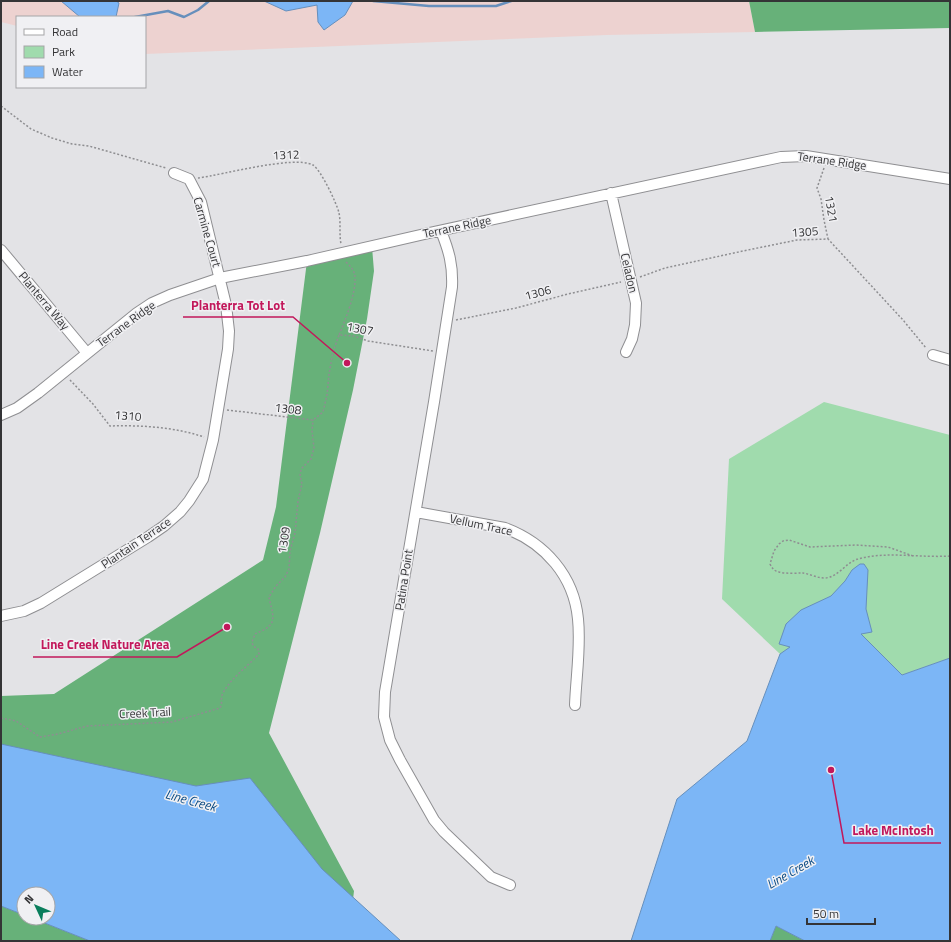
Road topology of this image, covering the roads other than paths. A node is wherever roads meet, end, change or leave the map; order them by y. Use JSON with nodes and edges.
{"nodes":[{"id":1,"x":174,"y":173,"type":"road end"},
{"id":2,"x":950,"y":179,"type":"edge"},
{"id":3,"x":611,"y":193,"type":"junction"},
{"id":4,"x":441,"y":231,"type":"junction"},
{"id":5,"x":1,"y":250,"type":"edge"},
{"id":6,"x":220,"y":278,"type":"junction"},
{"id":7,"x":626,"y":352,"type":"dead end"},
{"id":8,"x":87,"y":353,"type":"junction"},
{"id":9,"x":933,"y":355,"type":"road end"},
{"id":10,"x":950,"y":360,"type":"edge"},
{"id":11,"x":1,"y":415,"type":"edge"},
{"id":12,"x":416,"y":512,"type":"junction"},
{"id":13,"x":1,"y":616,"type":"edge"},
{"id":14,"x":575,"y":705,"type":"dead end"},
{"id":15,"x":510,"y":885,"type":"dead end"}],
"edges":[{"from":1,"to":6,"type":"street","name":"Carmine Court"},
{"from":2,"to":3,"type":"street","name":"Terrane Ridge"},
{"from":3,"to":4,"type":"street","name":"Terrane Ridge"},
{"from":3,"to":7,"type":"street","name":"Celadon"},
{"from":4,"to":6,"type":"street","name":"Terrane Ridge"},
{"from":4,"to":12,"type":"street","name":"Patina Point"},
{"from":5,"to":8,"type":"street","name":"Planterra Way"},
{"from":6,"to":8,"type":"street","name":"Terrane Ridge"},
{"from":6,"to":13,"type":"street","name":"Plantain Terrace"},
{"from":8,"to":11,"type":"street","name":"Terrane Ridge"},
{"from":9,"to":10,"type":"street"},
{"from":12,"to":14,"type":"street","name":"Vellum Trace"},
{"from":12,"to":15,"type":"street","name":"Patina Point"}]}
